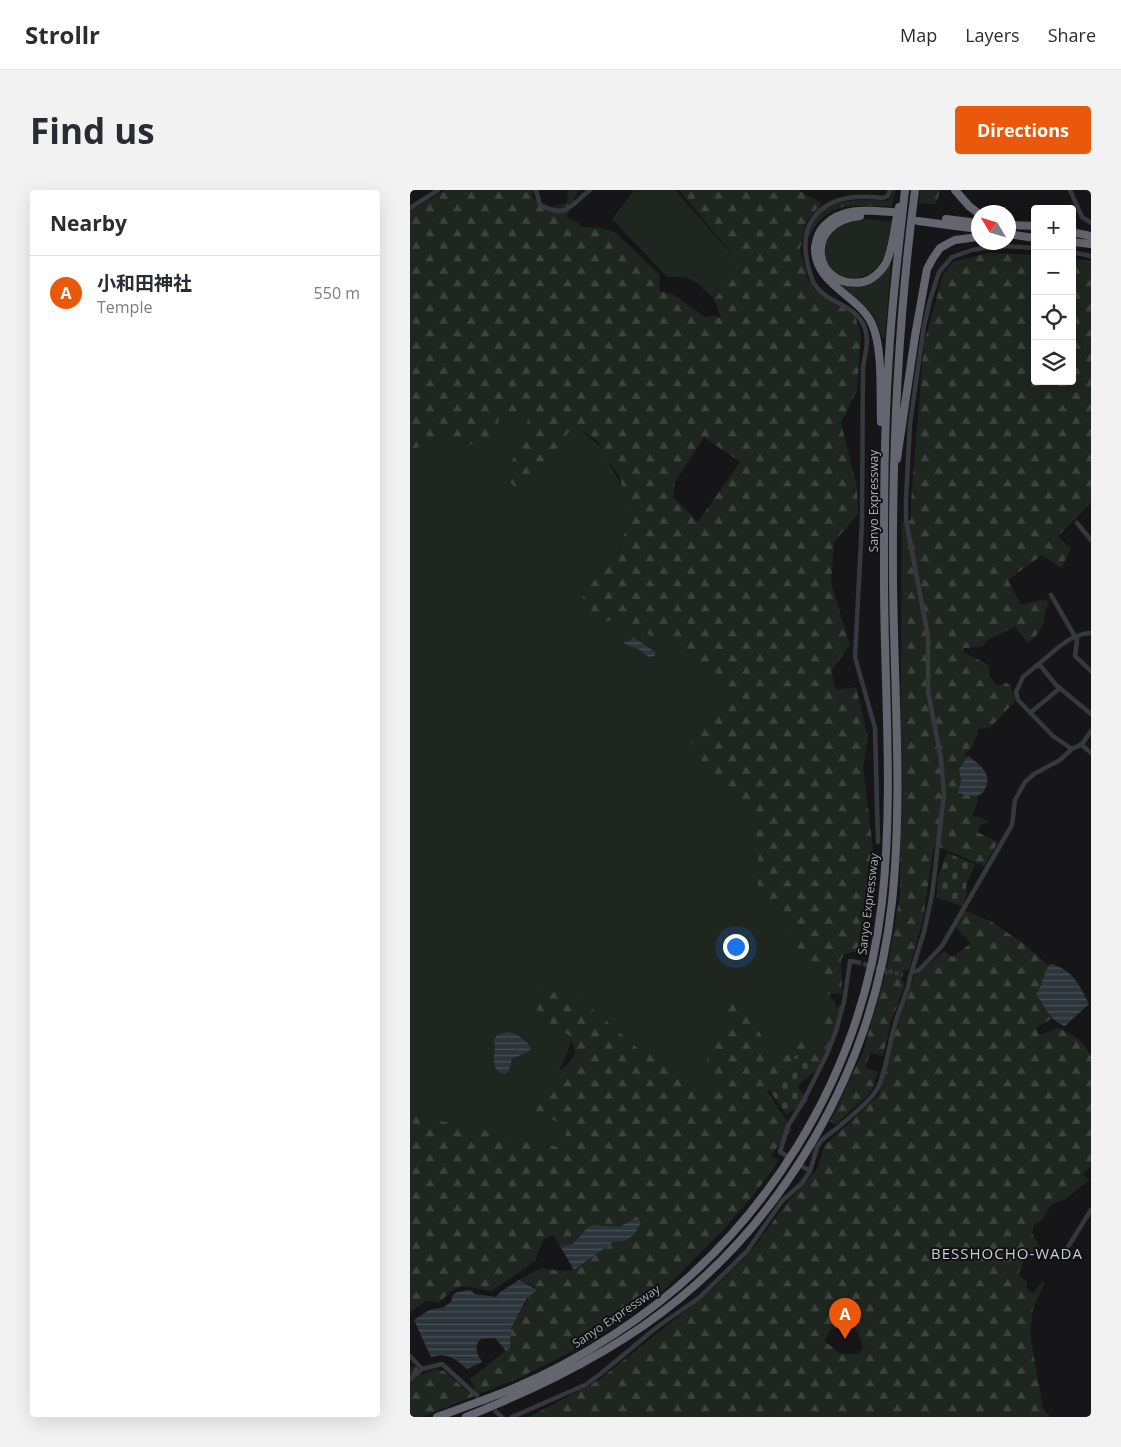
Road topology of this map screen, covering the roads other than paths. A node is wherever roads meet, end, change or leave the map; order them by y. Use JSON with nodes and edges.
{"nodes":[{"id":1,"x":438,"y":190,"type":"edge"},
{"id":2,"x":536,"y":190,"type":"edge"},
{"id":3,"x":590,"y":190,"type":"edge"},
{"id":4,"x":890,"y":190,"type":"edge"},
{"id":5,"x":904,"y":190,"type":"edge"},
{"id":6,"x":915,"y":190,"type":"edge"},
{"id":7,"x":955,"y":190,"type":"edge"},
{"id":8,"x":1070,"y":190,"type":"edge"},
{"id":9,"x":410,"y":208,"type":"edge"},
{"id":10,"x":971,"y":208,"type":"edge"},
{"id":11,"x":971,"y":222,"type":"edge"},
{"id":12,"x":1091,"y":222,"type":"edge"},
{"id":13,"x":1016,"y":225,"type":"edge"},
{"id":14,"x":1031,"y":226,"type":"edge"},
{"id":15,"x":971,"y":228,"type":"edge"},
{"id":16,"x":1076,"y":233,"type":"edge"},
{"id":17,"x":1016,"y":235,"type":"edge"},
{"id":18,"x":1091,"y":235,"type":"edge"},
{"id":19,"x":1031,"y":237,"type":"edge"},
{"id":20,"x":971,"y":238,"type":"edge"},
{"id":21,"x":1076,"y":242,"type":"edge"},
{"id":22,"x":1091,"y":244,"type":"edge"},
{"id":23,"x":1031,"y":248,"type":"edge"},
{"id":24,"x":1076,"y":253,"type":"edge"},
{"id":25,"x":1091,"y":256,"type":"edge"},
{"id":26,"x":893,"y":471,"type":"junction"},
{"id":27,"x":884,"y":519,"type":"junction"},
{"id":28,"x":1077,"y":523,"type":"dead end"},
{"id":29,"x":1091,"y":540,"type":"edge"},
{"id":30,"x":1051,"y":595,"type":"dead end"},
{"id":31,"x":1091,"y":633,"type":"edge"},
{"id":32,"x":1075,"y":637,"type":"junction"},
{"id":33,"x":1039,"y":664,"type":"junction"},
{"id":34,"x":1091,"y":671,"type":"edge"},
{"id":35,"x":1060,"y":688,"type":"junction"},
{"id":36,"x":1030,"y":713,"type":"junction"},
{"id":37,"x":1091,"y":714,"type":"edge"},
{"id":38,"x":1091,"y":732,"type":"edge"},
{"id":39,"x":1081,"y":744,"type":"junction"},
{"id":40,"x":1072,"y":748,"type":"junction"},
{"id":41,"x":1091,"y":753,"type":"edge"},
{"id":42,"x":878,"y":842,"type":"dead end"},
{"id":43,"x":857,"y":962,"type":"dead end"},
{"id":44,"x":903,"y":975,"type":"tunnel mouth"},
{"id":45,"x":910,"y":975,"type":"junction"},
{"id":46,"x":787,"y":1156,"type":"dead end"},
{"id":47,"x":803,"y":1167,"type":"dead end"},
{"id":48,"x":810,"y":1171,"type":"junction"},
{"id":49,"x":1091,"y":1210,"type":"edge"},
{"id":50,"x":1063,"y":1255,"type":"dead end"},
{"id":51,"x":410,"y":1356,"type":"edge"},
{"id":52,"x":422,"y":1369,"type":"junction"},
{"id":53,"x":410,"y":1379,"type":"edge"},
{"id":54,"x":475,"y":1394,"type":"tunnel mouth"},
{"id":55,"x":496,"y":1412,"type":"dead end"},
{"id":56,"x":438,"y":1417,"type":"edge"},
{"id":57,"x":466,"y":1417,"type":"edge"},
{"id":58,"x":502,"y":1417,"type":"edge"},
{"id":59,"x":512,"y":1417,"type":"edge"}],
"edges":[{"from":1,"to":9,"type":"street"},
{"from":2,"to":3,"type":"street"},
{"from":4,"to":42,"type":"street"},
{"from":5,"to":27,"type":"highway","name":"Sanyo Expressway"},
{"from":5,"to":27,"type":"highway"},
{"from":6,"to":26,"type":"highway","name":"Sanyo Expressway"},
{"from":7,"to":10,"type":"highway"},
{"from":8,"to":12,"type":"street"},
{"from":11,"to":15,"type":"highway"},
{"from":13,"to":14,"type":"highway"},
{"from":16,"to":18,"type":"highway"},
{"from":17,"to":19,"type":"highway"},
{"from":20,"to":26,"type":"highway"},
{"from":21,"to":22,"type":"highway"},
{"from":23,"to":45,"type":"street"},
{"from":24,"to":25,"type":"street"},
{"from":26,"to":57,"type":"highway","name":"Sanyo Expressway"},
{"from":27,"to":56,"type":"highway","name":"Sanyo Expressway"},
{"from":28,"to":29,"type":"street"},
{"from":30,"to":32,"type":"street"},
{"from":31,"to":32,"type":"street"},
{"from":32,"to":33,"type":"street"},
{"from":32,"to":34,"type":"street"},
{"from":33,"to":35,"type":"street"},
{"from":33,"to":36,"type":"street"},
{"from":35,"to":36,"type":"street"},
{"from":35,"to":37,"type":"street"},
{"from":36,"to":40,"type":"street"},
{"from":38,"to":39,"type":"street"},
{"from":39,"to":40,"type":"street"},
{"from":39,"to":41,"type":"street"},
{"from":40,"to":45,"type":"street"},
{"from":43,"to":46,"type":"street"},
{"from":44,"to":45,"type":"street"},
{"from":45,"to":48,"type":"street"},
{"from":47,"to":48,"type":"street"},
{"from":48,"to":59,"type":"street"},
{"from":49,"to":50,"type":"street"},
{"from":51,"to":52,"type":"street"},
{"from":52,"to":53,"type":"street"},
{"from":52,"to":54,"type":"street"},
{"from":55,"to":58,"type":"street"}]}
